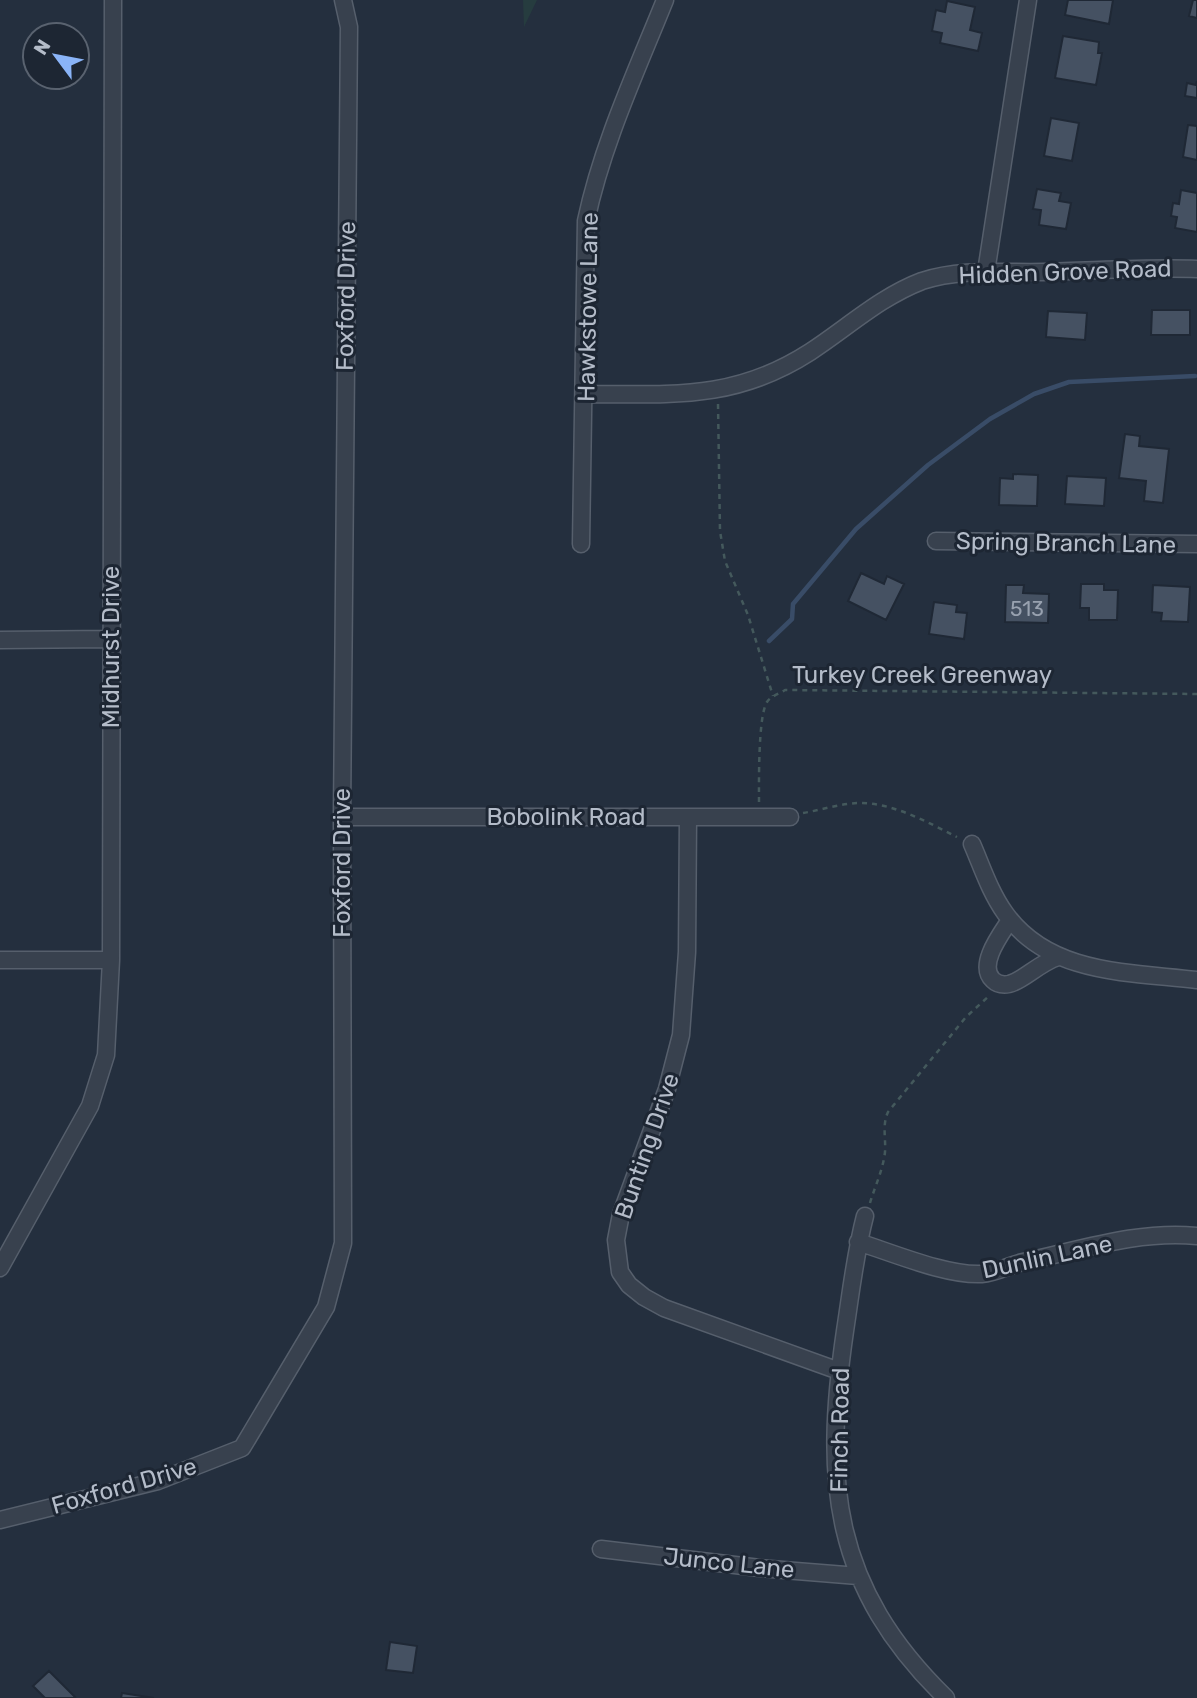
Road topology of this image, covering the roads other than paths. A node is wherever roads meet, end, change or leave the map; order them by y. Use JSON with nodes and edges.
{"nodes":[{"id":1,"x":113,"y":0,"type":"edge"},
{"id":2,"x":343,"y":0,"type":"edge"},
{"id":3,"x":665,"y":0,"type":"edge"},
{"id":4,"x":1028,"y":0,"type":"edge"},
{"id":5,"x":1197,"y":269,"type":"edge"},
{"id":6,"x":986,"y":272,"type":"junction"},
{"id":7,"x":585,"y":394,"type":"junction"},
{"id":8,"x":936,"y":541,"type":"dead end"},
{"id":9,"x":582,"y":544,"type":"dead end"},
{"id":10,"x":1197,"y":544,"type":"edge"},
{"id":11,"x":110,"y":639,"type":"junction"},
{"id":12,"x":0,"y":640,"type":"edge"},
{"id":13,"x":342,"y":817,"type":"junction"},
{"id":14,"x":688,"y":817,"type":"junction"},
{"id":15,"x":790,"y":817,"type":"road end"},
{"id":16,"x":972,"y":844,"type":"road end"},
{"id":17,"x":1010,"y":920,"type":"junction"},
{"id":18,"x":1058,"y":957,"type":"junction"},
{"id":19,"x":0,"y":960,"type":"edge"},
{"id":20,"x":111,"y":960,"type":"junction"},
{"id":21,"x":1197,"y":980,"type":"edge"},
{"id":22,"x":865,"y":1216,"type":"road end"},
{"id":23,"x":1197,"y":1237,"type":"edge"},
{"id":24,"x":858,"y":1242,"type":"junction"},
{"id":25,"x":0,"y":1268,"type":"edge"},
{"id":26,"x":839,"y":1371,"type":"junction"},
{"id":27,"x":0,"y":1520,"type":"edge"},
{"id":28,"x":601,"y":1549,"type":"dead end"},
{"id":29,"x":858,"y":1576,"type":"junction"},
{"id":30,"x":946,"y":1698,"type":"edge"}],
"edges":[{"from":1,"to":11,"type":"street","name":"Midhurst Drive"},
{"from":2,"to":13,"type":"street","name":"Foxford Drive"},
{"from":3,"to":7,"type":"street","name":"Hawkstowe Lane"},
{"from":4,"to":6,"type":"street"},
{"from":5,"to":6,"type":"street","name":"Hidden Grove Road"},
{"from":6,"to":7,"type":"street","name":"Hidden Grove Road"},
{"from":7,"to":9,"type":"street","name":"Hawkstowe Lane"},
{"from":8,"to":10,"type":"street","name":"Spring Branch Lane"},
{"from":11,"to":12,"type":"street"},
{"from":11,"to":20,"type":"street","name":"Midhurst Drive"},
{"from":13,"to":14,"type":"street","name":"Bobolink Road"},
{"from":13,"to":27,"type":"street","name":"Foxford Drive"},
{"from":14,"to":15,"type":"street","name":"Bobolink Road"},
{"from":14,"to":26,"type":"street","name":"Bunting Drive"},
{"from":16,"to":17,"type":"street"},
{"from":17,"to":18,"type":"street"},
{"from":17,"to":18,"type":"street"},
{"from":18,"to":21,"type":"street"},
{"from":19,"to":20,"type":"street"},
{"from":20,"to":25,"type":"street","name":"Midhurst Drive"},
{"from":22,"to":24,"type":"street","name":"Finch Road"},
{"from":23,"to":24,"type":"street","name":"Dunlin Lane"},
{"from":24,"to":26,"type":"street","name":"Finch Road"},
{"from":26,"to":29,"type":"street","name":"Finch Road"},
{"from":28,"to":29,"type":"street","name":"Junco Lane"},
{"from":29,"to":30,"type":"street","name":"Finch Road"}]}
